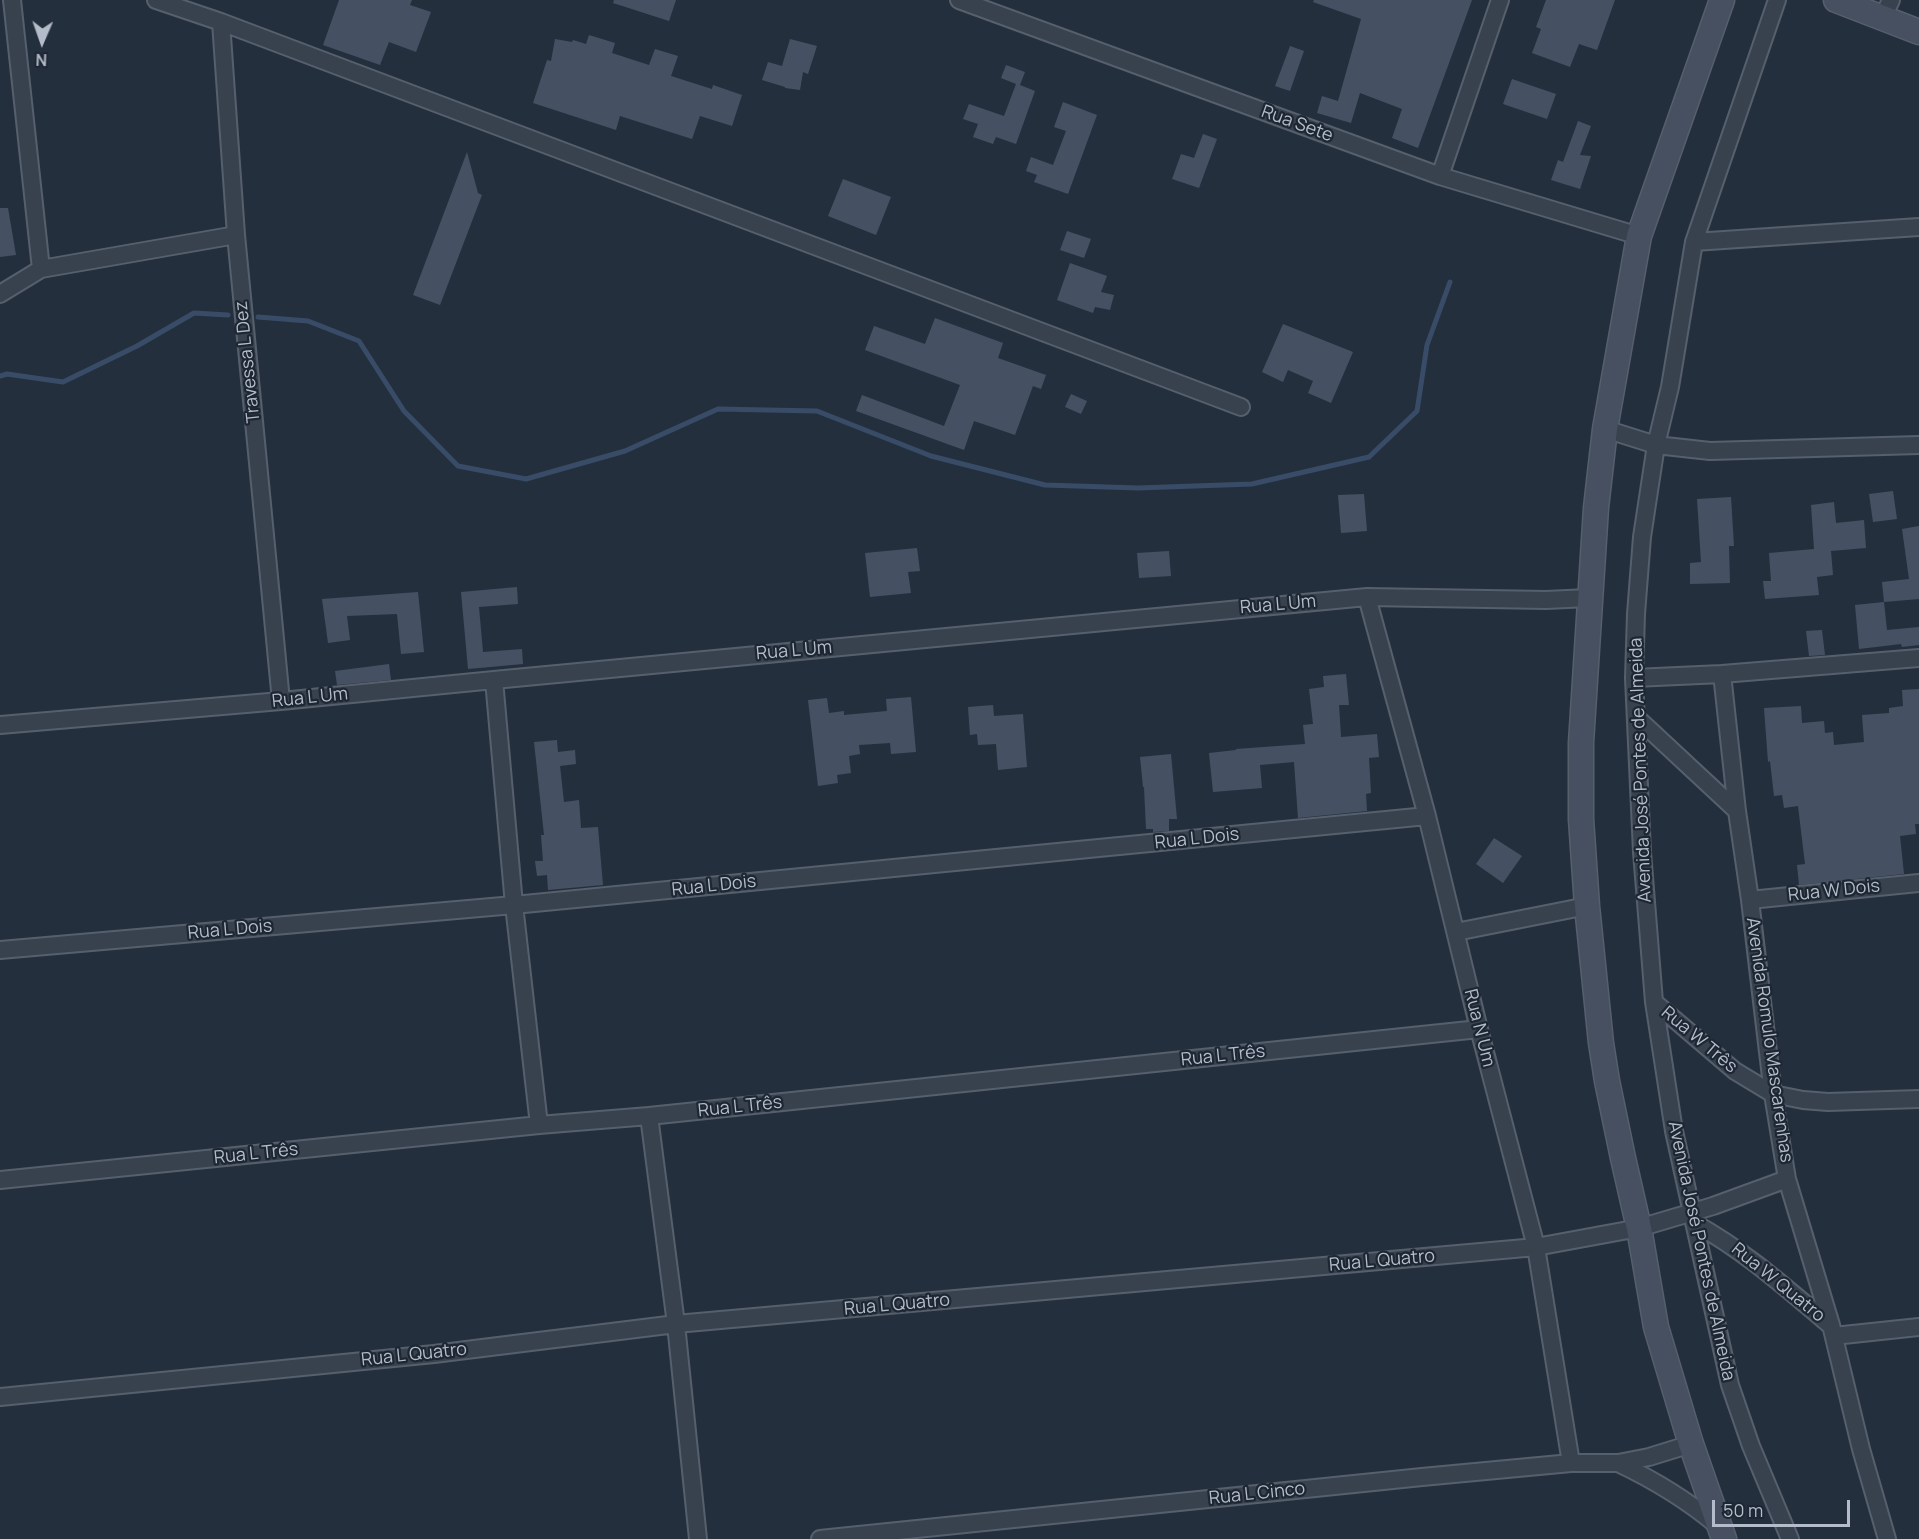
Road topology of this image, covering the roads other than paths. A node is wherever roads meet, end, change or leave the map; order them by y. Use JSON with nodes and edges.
{"nodes":[{"id":1,"x":12,"y":0,"type":"edge"},
{"id":2,"x":156,"y":0,"type":"edge"},
{"id":3,"x":959,"y":0,"type":"edge"},
{"id":4,"x":1500,"y":0,"type":"edge"},
{"id":5,"x":1722,"y":0,"type":"edge"},
{"id":6,"x":1777,"y":0,"type":"edge"},
{"id":7,"x":1836,"y":0,"type":"edge"},
{"id":8,"x":1887,"y":9,"type":"edge"},
{"id":9,"x":221,"y":22,"type":"junction"},
{"id":10,"x":1919,"y":32,"type":"edge"},
{"id":11,"x":1440,"y":176,"type":"junction"},
{"id":12,"x":1919,"y":226,"type":"edge"},
{"id":13,"x":236,"y":235,"type":"junction"},
{"id":14,"x":1639,"y":236,"type":"junction"},
{"id":15,"x":1694,"y":242,"type":"junction"},
{"id":16,"x":42,"y":268,"type":"junction"},
{"id":17,"x":0,"y":294,"type":"edge"},
{"id":18,"x":1241,"y":406,"type":"dead end"},
{"id":19,"x":1605,"y":429,"type":"junction"},
{"id":20,"x":1656,"y":445,"type":"junction"},
{"id":21,"x":1919,"y":448,"type":"edge"},
{"id":22,"x":1367,"y":597,"type":"junction"},
{"id":23,"x":1589,"y":598,"type":"junction"},
{"id":24,"x":1919,"y":658,"type":"edge"},
{"id":25,"x":1722,"y":674,"type":"junction"},
{"id":26,"x":1634,"y":678,"type":"junction"},
{"id":27,"x":494,"y":680,"type":"junction"},
{"id":28,"x":281,"y":701,"type":"junction"},
{"id":29,"x":1636,"y":717,"type":"junction"},
{"id":30,"x":0,"y":726,"type":"edge"},
{"id":31,"x":1737,"y":811,"type":"junction"},
{"id":32,"x":1427,"y":816,"type":"junction"},
{"id":33,"x":1919,"y":883,"type":"edge"},
{"id":34,"x":1750,"y":900,"type":"junction"},
{"id":35,"x":514,"y":905,"type":"junction"},
{"id":36,"x":1587,"y":906,"type":"junction"},
{"id":37,"x":1456,"y":932,"type":"junction"},
{"id":38,"x":0,"y":950,"type":"edge"},
{"id":39,"x":1654,"y":1002,"type":"junction"},
{"id":40,"x":1479,"y":1029,"type":"junction"},
{"id":41,"x":1773,"y":1094,"type":"junction"},
{"id":42,"x":1919,"y":1099,"type":"edge"},
{"id":43,"x":649,"y":1116,"type":"junction"},
{"id":44,"x":539,"y":1125,"type":"junction"},
{"id":45,"x":1787,"y":1179,"type":"junction"},
{"id":46,"x":0,"y":1180,"type":"edge"},
{"id":47,"x":1693,"y":1218,"type":"junction"},
{"id":48,"x":1640,"y":1228,"type":"junction"},
{"id":49,"x":1536,"y":1247,"type":"junction"},
{"id":50,"x":676,"y":1324,"type":"junction"},
{"id":51,"x":1919,"y":1327,"type":"edge"},
{"id":52,"x":1832,"y":1331,"type":"junction"},
{"id":53,"x":0,"y":1397,"type":"edge"},
{"id":54,"x":1691,"y":1444,"type":"junction"},
{"id":55,"x":1571,"y":1463,"type":"junction"},
{"id":56,"x":1618,"y":1463,"type":"junction"},
{"id":57,"x":1723,"y":1534,"type":"edge"},
{"id":58,"x":698,"y":1539,"type":"edge"},
{"id":59,"x":820,"y":1539,"type":"edge"},
{"id":60,"x":1790,"y":1539,"type":"edge"},
{"id":61,"x":1887,"y":1539,"type":"edge"}],
"edges":[{"from":1,"to":16,"type":"street"},
{"from":2,"to":9,"type":"street"},
{"from":3,"to":11,"type":"street","name":"Rua Sete"},
{"from":4,"to":11,"type":"street"},
{"from":5,"to":14,"type":"street"},
{"from":6,"to":15,"type":"street","name":"Avenida José Pontes de Almeida"},
{"from":7,"to":8,"type":"street"},
{"from":8,"to":10,"type":"street"},
{"from":9,"to":13,"type":"street","name":"Travessa L Dez"},
{"from":9,"to":18,"type":"street"},
{"from":11,"to":14,"type":"street","name":"Rua Sete"},
{"from":12,"to":15,"type":"street"},
{"from":13,"to":16,"type":"street"},
{"from":13,"to":28,"type":"street","name":"Travessa L Dez"},
{"from":14,"to":19,"type":"street"},
{"from":15,"to":20,"type":"street","name":"Avenida José Pontes de Almeida"},
{"from":16,"to":17,"type":"street"},
{"from":19,"to":20,"type":"street"},
{"from":19,"to":23,"type":"street"},
{"from":20,"to":21,"type":"street"},
{"from":20,"to":26,"type":"street","name":"Avenida José Pontes de Almeida"},
{"from":22,"to":23,"type":"street","name":"Rua L Um"},
{"from":22,"to":27,"type":"street","name":"Rua L Um"},
{"from":22,"to":32,"type":"street","name":"Rua N Um"},
{"from":23,"to":36,"type":"street"},
{"from":24,"to":25,"type":"street"},
{"from":25,"to":26,"type":"street"},
{"from":25,"to":31,"type":"street","name":"Avenida Romulo Mascarenhas"},
{"from":26,"to":29,"type":"street","name":"Avenida José Pontes de Almeida"},
{"from":27,"to":28,"type":"street","name":"Rua L Um"},
{"from":27,"to":35,"type":"street"},
{"from":28,"to":30,"type":"street","name":"Rua L Um"},
{"from":29,"to":31,"type":"street"},
{"from":29,"to":39,"type":"street","name":"Avenida José Pontes de Almeida"},
{"from":31,"to":34,"type":"street","name":"Avenida Romulo Mascarenhas"},
{"from":32,"to":35,"type":"street","name":"Rua L Dois"},
{"from":32,"to":37,"type":"street","name":"Rua N Um"},
{"from":33,"to":34,"type":"street","name":"Rua W Dois"},
{"from":34,"to":41,"type":"street","name":"Avenida Romulo Mascarenhas"},
{"from":35,"to":38,"type":"street","name":"Rua L Dois"},
{"from":35,"to":44,"type":"street"},
{"from":36,"to":37,"type":"street"},
{"from":36,"to":48,"type":"street"},
{"from":37,"to":40,"type":"street","name":"Rua N Um"},
{"from":39,"to":41,"type":"street","name":"Rua W Três"},
{"from":39,"to":47,"type":"street","name":"Avenida José Pontes de Almeida"},
{"from":40,"to":43,"type":"street","name":"Rua L Três"},
{"from":40,"to":49,"type":"street","name":"Rua N Um"},
{"from":41,"to":42,"type":"street","name":"Rua W Três"},
{"from":41,"to":45,"type":"street","name":"Avenida Romulo Mascarenhas"},
{"from":43,"to":44,"type":"street","name":"Rua L Três"},
{"from":43,"to":50,"type":"street"},
{"from":44,"to":46,"type":"street","name":"Rua L Três"},
{"from":45,"to":47,"type":"street","name":"Rua L Quatro"},
{"from":45,"to":52,"type":"street","name":"Avenida Romulo Mascarenhas"},
{"from":47,"to":48,"type":"street","name":"Rua L Quatro"},
{"from":47,"to":52,"type":"street","name":"Rua W Quatro"},
{"from":47,"to":60,"type":"street","name":"Avenida José Pontes de Almeida"},
{"from":48,"to":49,"type":"street","name":"Rua L Quatro"},
{"from":48,"to":54,"type":"street"},
{"from":49,"to":50,"type":"street","name":"Rua L Quatro"},
{"from":49,"to":55,"type":"street","name":"Rua N Um"},
{"from":50,"to":53,"type":"street","name":"Rua L Quatro"},
{"from":50,"to":58,"type":"street"},
{"from":51,"to":52,"type":"street","name":"Rua W Quatro"},
{"from":52,"to":61,"type":"street","name":"Avenida Romulo Mascarenhas"},
{"from":54,"to":56,"type":"street","name":"Rua L Cinco"},
{"from":54,"to":57,"type":"street"},
{"from":55,"to":56,"type":"street","name":"Rua L Cinco"},
{"from":55,"to":59,"type":"street","name":"Rua L Cinco"},
{"from":56,"to":57,"type":"street"}]}
